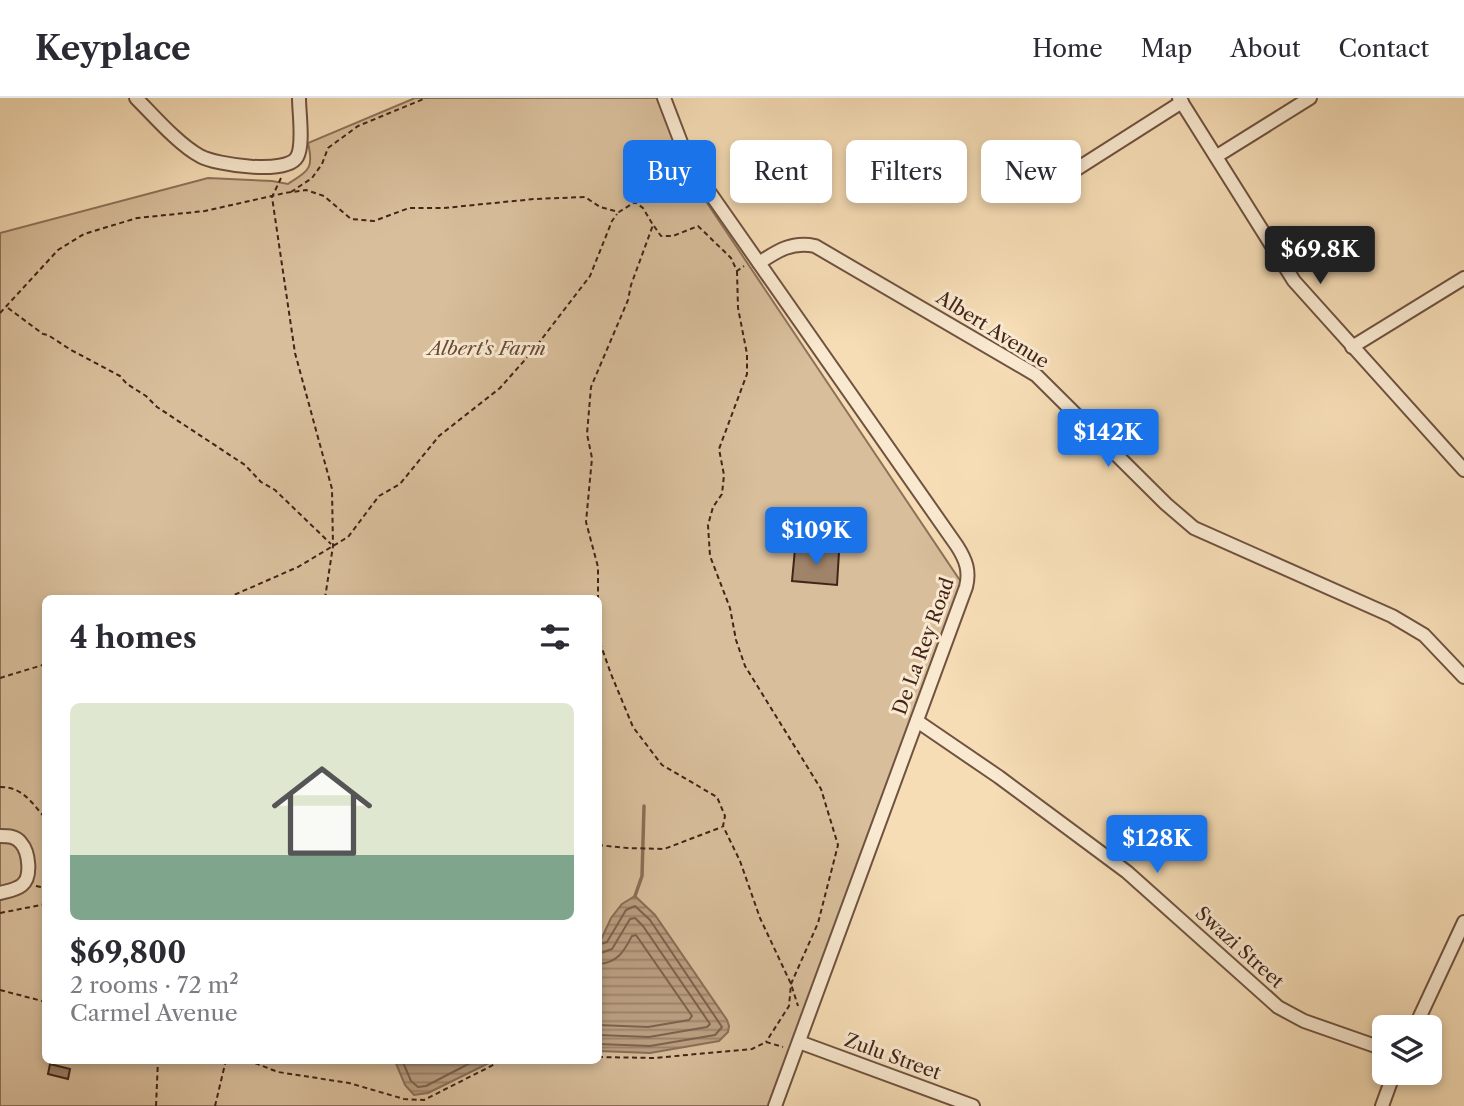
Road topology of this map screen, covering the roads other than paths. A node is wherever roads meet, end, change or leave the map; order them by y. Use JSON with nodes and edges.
{"nodes":[{"id":1,"x":136,"y":98,"type":"edge"},
{"id":2,"x":299,"y":98,"type":"edge"},
{"id":3,"x":664,"y":98,"type":"edge"},
{"id":4,"x":1310,"y":98,"type":"edge"},
{"id":5,"x":1181,"y":100,"type":"edge"},
{"id":6,"x":1217,"y":156,"type":"junction"},
{"id":7,"x":1081,"y":166,"type":"edge"},
{"id":8,"x":758,"y":263,"type":"junction"},
{"id":9,"x":1464,"y":278,"type":"edge"},
{"id":10,"x":1352,"y":347,"type":"junction"},
{"id":11,"x":1464,"y":470,"type":"edge"},
{"id":12,"x":1464,"y":677,"type":"edge"},
{"id":13,"x":917,"y":721,"type":"junction"},
{"id":14,"x":0,"y":836,"type":"edge"},
{"id":15,"x":0,"y":893,"type":"edge"},
{"id":16,"x":1464,"y":922,"type":"edge"},
{"id":17,"x":1421,"y":1015,"type":"edge"},
{"id":18,"x":799,"y":1042,"type":"junction"},
{"id":19,"x":1372,"y":1045,"type":"edge"},
{"id":20,"x":1390,"y":1085,"type":"edge"},
{"id":21,"x":775,"y":1106,"type":"edge"},
{"id":22,"x":973,"y":1106,"type":"edge"},
{"id":23,"x":1382,"y":1106,"type":"edge"}],
"edges":[{"from":1,"to":2,"type":"street"},
{"from":3,"to":8,"type":"street","name":"De La Rey Road"},
{"from":4,"to":6,"type":"street"},
{"from":5,"to":6,"type":"street"},
{"from":5,"to":7,"type":"street"},
{"from":6,"to":10,"type":"street"},
{"from":8,"to":12,"type":"street","name":"Albert Avenue"},
{"from":8,"to":13,"type":"street","name":"De La Rey Road"},
{"from":9,"to":10,"type":"street"},
{"from":10,"to":11,"type":"street"},
{"from":13,"to":18,"type":"street","name":"De La Rey Road"},
{"from":13,"to":19,"type":"street","name":"Swazi Street"},
{"from":14,"to":15,"type":"street"},
{"from":16,"to":17,"type":"street"},
{"from":18,"to":21,"type":"street","name":"De La Rey Road"},
{"from":18,"to":22,"type":"street","name":"Zulu Street"},
{"from":20,"to":23,"type":"street"}]}
